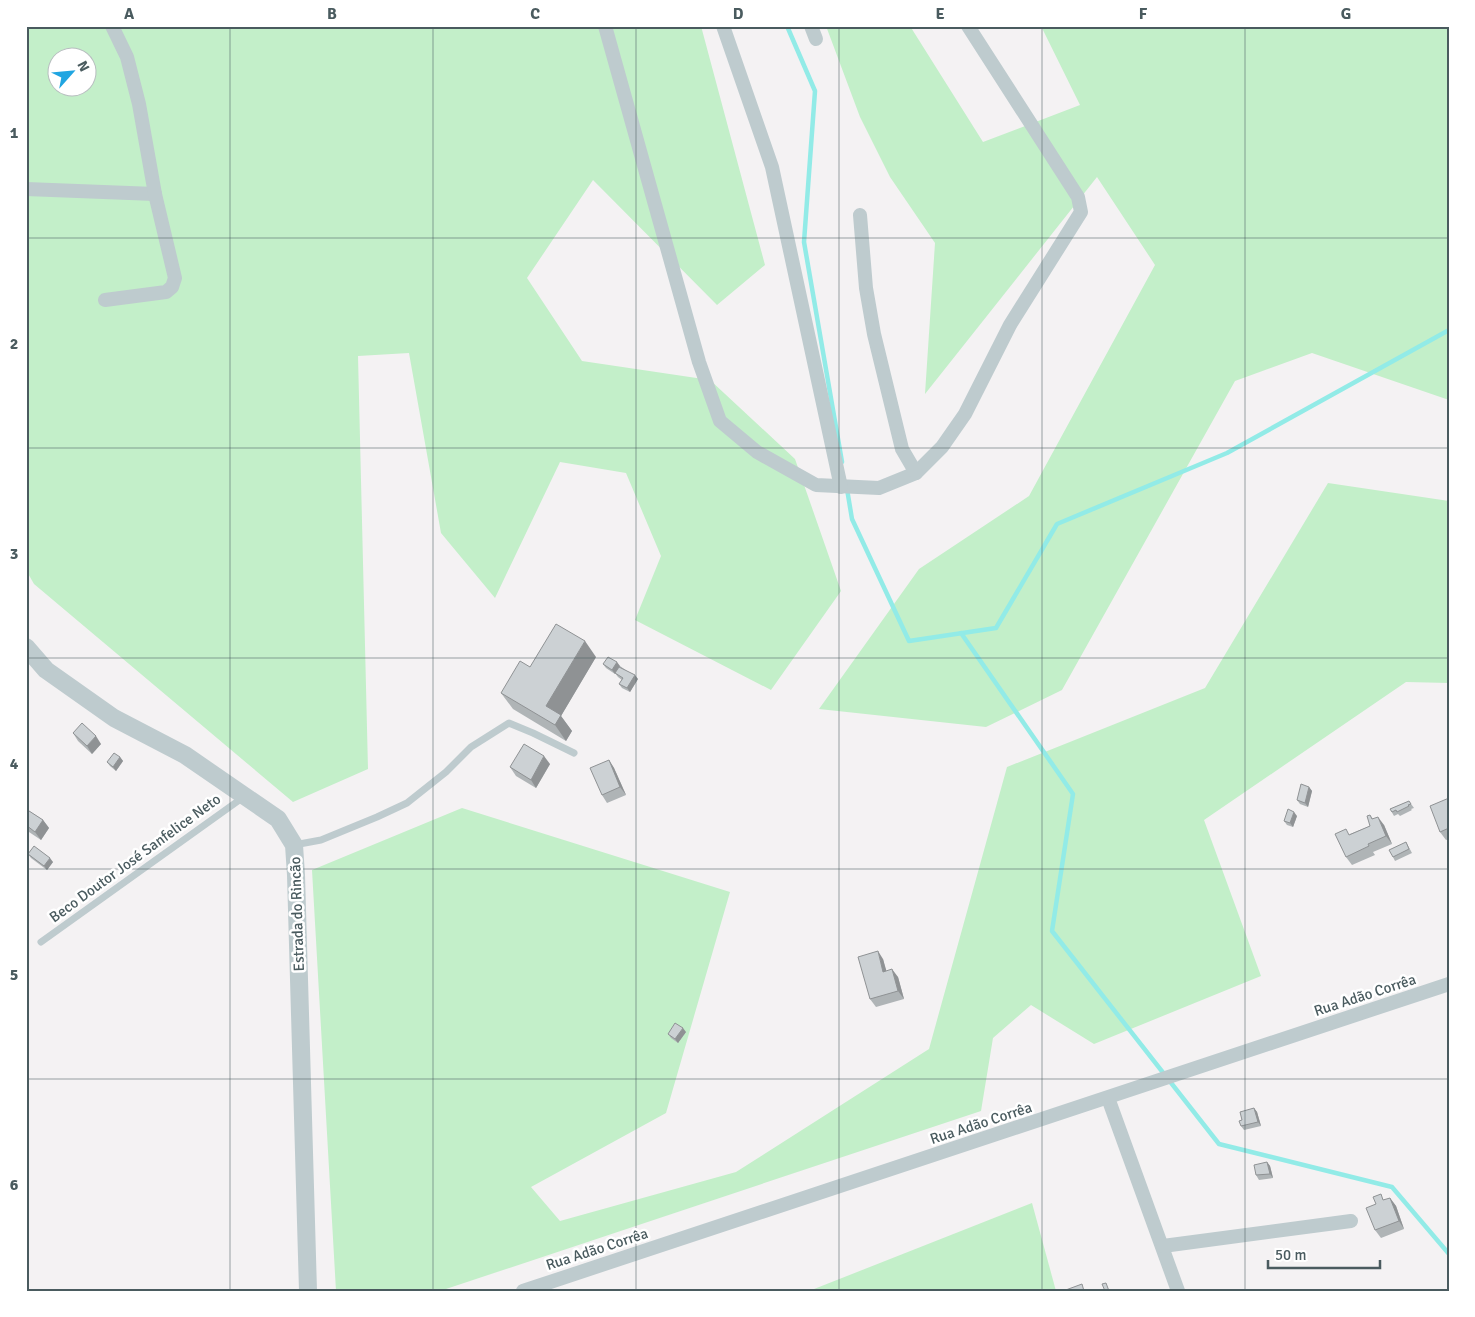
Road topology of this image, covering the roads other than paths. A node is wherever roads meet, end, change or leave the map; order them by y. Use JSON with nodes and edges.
{"nodes":[{"id":1,"x":112,"y":26,"type":"edge"},
{"id":2,"x":604,"y":26,"type":"edge"},
{"id":3,"x":723,"y":26,"type":"edge"},
{"id":4,"x":968,"y":26,"type":"edge"},
{"id":5,"x":26,"y":188,"type":"edge"},
{"id":6,"x":155,"y":194,"type":"junction"},
{"id":7,"x":860,"y":215,"type":"dead end"},
{"id":8,"x":105,"y":300,"type":"dead end"},
{"id":9,"x":916,"y":473,"type":"junction"},
{"id":10,"x":841,"y":487,"type":"junction"},
{"id":11,"x":26,"y":647,"type":"edge"},
{"id":12,"x":574,"y":753,"type":"dead end"},
{"id":13,"x":245,"y":796,"type":"junction"},
{"id":14,"x":294,"y":845,"type":"junction"},
{"id":15,"x":41,"y":942,"type":"dead end"},
{"id":16,"x":1449,"y":984,"type":"edge"},
{"id":17,"x":1108,"y":1098,"type":"junction"},
{"id":18,"x":1351,"y":1221,"type":"dead end"},
{"id":19,"x":1163,"y":1246,"type":"junction"},
{"id":20,"x":308,"y":1291,"type":"edge"},
{"id":21,"x":523,"y":1291,"type":"edge"},
{"id":22,"x":1178,"y":1291,"type":"edge"}],
"edges":[{"from":1,"to":6,"type":"street"},
{"from":2,"to":10,"type":"street"},
{"from":3,"to":10,"type":"street"},
{"from":4,"to":9,"type":"street"},
{"from":5,"to":6,"type":"street"},
{"from":6,"to":8,"type":"street"},
{"from":7,"to":9,"type":"street"},
{"from":9,"to":10,"type":"street"},
{"from":11,"to":13,"type":"street","name":"Estrada do Rincão"},
{"from":12,"to":14,"type":"lane"},
{"from":13,"to":14,"type":"street","name":"Estrada do Rincão"},
{"from":13,"to":15,"type":"lane","name":"Beco Doutor José Sanfelice Neto"},
{"from":14,"to":20,"type":"street","name":"Estrada do Rincão"},
{"from":16,"to":17,"type":"street","name":"Rua Adão Corrêa"},
{"from":17,"to":19,"type":"street"},
{"from":17,"to":21,"type":"street","name":"Rua Adão Corrêa"},
{"from":18,"to":19,"type":"street"},
{"from":19,"to":22,"type":"street"}]}
